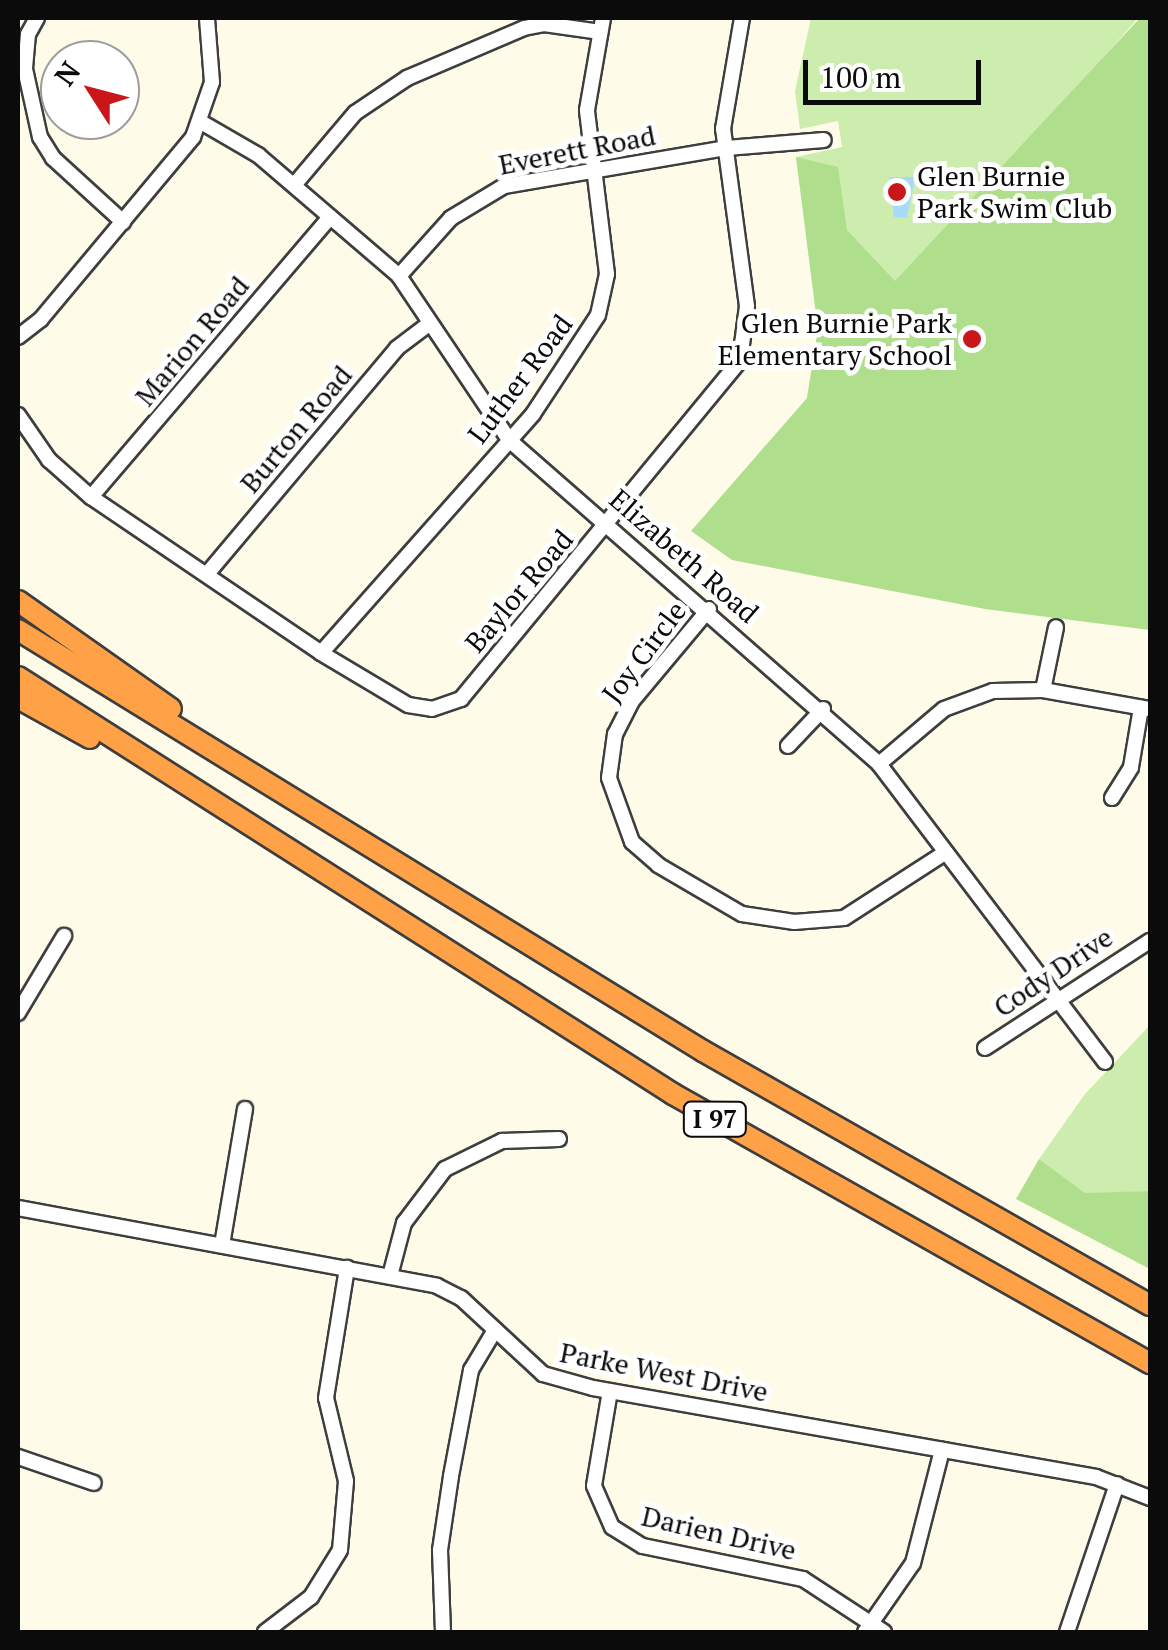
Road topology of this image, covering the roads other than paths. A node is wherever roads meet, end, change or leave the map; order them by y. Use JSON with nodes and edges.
{"nodes":[{"id":1,"x":37,"y":18,"type":"edge"},
{"id":2,"x":207,"y":18,"type":"edge"},
{"id":3,"x":742,"y":18,"type":"edge"},
{"id":4,"x":602,"y":25,"type":"edge"},
{"id":5,"x":201,"y":122,"type":"junction"},
{"id":6,"x":824,"y":140,"type":"dead end"},
{"id":7,"x":726,"y":148,"type":"junction"},
{"id":8,"x":594,"y":169,"type":"junction"},
{"id":9,"x":295,"y":184,"type":"junction"},
{"id":10,"x":330,"y":218,"type":"junction"},
{"id":11,"x":123,"y":222,"type":"junction"},
{"id":12,"x":398,"y":276,"type":"junction"},
{"id":13,"x":430,"y":324,"type":"junction"},
{"id":14,"x":18,"y":338,"type":"edge"},
{"id":15,"x":18,"y":415,"type":"edge"},
{"id":16,"x":508,"y":440,"type":"junction"},
{"id":17,"x":91,"y":497,"type":"junction"},
{"id":18,"x":608,"y":524,"type":"junction"},
{"id":19,"x":207,"y":574,"type":"junction"},
{"id":20,"x":18,"y":601,"type":"edge"},
{"id":21,"x":708,"y":609,"type":"junction"},
{"id":22,"x":1056,"y":627,"type":"dead end"},
{"id":23,"x":18,"y":630,"type":"edge"},
{"id":24,"x":322,"y":653,"type":"junction"},
{"id":25,"x":18,"y":676,"type":"edge"},
{"id":26,"x":1044,"y":690,"type":"junction"},
{"id":27,"x":18,"y":698,"type":"edge"},
{"id":28,"x":823,"y":709,"type":"junction"},
{"id":29,"x":1146,"y":709,"type":"edge"},
{"id":30,"x":788,"y":746,"type":"dead end"},
{"id":31,"x":879,"y":764,"type":"junction"},
{"id":32,"x":1112,"y":798,"type":"dead end"},
{"id":33,"x":292,"y":852,"type":"junction"},
{"id":34,"x":946,"y":852,"type":"junction"},
{"id":35,"x":448,"y":892,"type":"junction"},
{"id":36,"x":64,"y":936,"type":"dead end"},
{"id":37,"x":1150,"y":940,"type":"edge"},
{"id":38,"x":1057,"y":1000,"type":"junction"},
{"id":39,"x":18,"y":1013,"type":"edge"},
{"id":40,"x":986,"y":1048,"type":"dead end"},
{"id":41,"x":1105,"y":1062,"type":"dead end"},
{"id":42,"x":245,"y":1109,"type":"dead end"},
{"id":43,"x":559,"y":1139,"type":"dead end"},
{"id":44,"x":18,"y":1208,"type":"edge"},
{"id":45,"x":222,"y":1245,"type":"junction"},
{"id":46,"x":347,"y":1268,"type":"junction"},
{"id":47,"x":390,"y":1276,"type":"junction"},
{"id":48,"x":1150,"y":1305,"type":"edge"},
{"id":49,"x":495,"y":1330,"type":"junction"},
{"id":50,"x":1150,"y":1363,"type":"edge"},
{"id":51,"x":610,"y":1390,"type":"junction"},
{"id":52,"x":942,"y":1450,"type":"junction"},
{"id":53,"x":18,"y":1457,"type":"edge"},
{"id":54,"x":94,"y":1483,"type":"dead end"},
{"id":55,"x":1117,"y":1484,"type":"junction"},
{"id":56,"x":1150,"y":1498,"type":"edge"},
{"id":57,"x":874,"y":1629,"type":"edge"},
{"id":58,"x":265,"y":1632,"type":"edge"},
{"id":59,"x":443,"y":1632,"type":"edge"},
{"id":60,"x":1067,"y":1632,"type":"edge"}],
"edges":[{"from":1,"to":11,"type":"street"},
{"from":2,"to":5,"type":"street"},
{"from":3,"to":7,"type":"street","name":"Baylor Road"},
{"from":4,"to":8,"type":"street","name":"Luther Road"},
{"from":4,"to":9,"type":"street"},
{"from":5,"to":9,"type":"street","name":"Elizabeth Road"},
{"from":5,"to":11,"type":"street"},
{"from":6,"to":7,"type":"street","name":"Everett Road"},
{"from":7,"to":8,"type":"street","name":"Everett Road"},
{"from":7,"to":18,"type":"street","name":"Baylor Road"},
{"from":8,"to":12,"type":"street","name":"Everett Road"},
{"from":8,"to":16,"type":"street","name":"Luther Road"},
{"from":9,"to":10,"type":"street","name":"Elizabeth Road"},
{"from":10,"to":12,"type":"street","name":"Elizabeth Road"},
{"from":10,"to":17,"type":"street","name":"Marion Road"},
{"from":11,"to":14,"type":"street"},
{"from":12,"to":13,"type":"street","name":"Elizabeth Road"},
{"from":13,"to":16,"type":"street","name":"Elizabeth Road"},
{"from":13,"to":19,"type":"street","name":"Burton Road"},
{"from":15,"to":17,"type":"street","name":"Baylor Road"},
{"from":16,"to":18,"type":"street","name":"Elizabeth Road"},
{"from":16,"to":24,"type":"street","name":"Luther Road"},
{"from":17,"to":19,"type":"street","name":"Baylor Road"},
{"from":18,"to":21,"type":"street","name":"Elizabeth Road"},
{"from":18,"to":24,"type":"street","name":"Baylor Road"},
{"from":19,"to":24,"type":"street","name":"Baylor Road"},
{"from":20,"to":35,"type":"highway"},
{"from":21,"to":28,"type":"street","name":"Elizabeth Road"},
{"from":21,"to":34,"type":"street","name":"Joy Circle"},
{"from":22,"to":26,"type":"street"},
{"from":23,"to":35,"type":"highway","number":"I 97"},
{"from":25,"to":33,"type":"highway","number":"I 97"},
{"from":26,"to":29,"type":"street"},
{"from":26,"to":31,"type":"street"},
{"from":27,"to":33,"type":"highway"},
{"from":28,"to":30,"type":"street"},
{"from":28,"to":31,"type":"street","name":"Elizabeth Road"},
{"from":29,"to":32,"type":"street"},
{"from":31,"to":34,"type":"street","name":"Elizabeth Road"},
{"from":33,"to":50,"type":"highway","number":"I 97"},
{"from":34,"to":38,"type":"street","name":"Elizabeth Road"},
{"from":35,"to":48,"type":"highway","number":"I 97"},
{"from":36,"to":39,"type":"street"},
{"from":37,"to":38,"type":"street","name":"Cody Drive"},
{"from":38,"to":40,"type":"street","name":"Cody Drive"},
{"from":38,"to":41,"type":"street","name":"Elizabeth Road"},
{"from":42,"to":45,"type":"street"},
{"from":43,"to":47,"type":"street"},
{"from":44,"to":45,"type":"street","name":"Parke West Drive"},
{"from":45,"to":46,"type":"street","name":"Parke West Drive"},
{"from":46,"to":47,"type":"street","name":"Parke West Drive"},
{"from":46,"to":58,"type":"street"},
{"from":47,"to":49,"type":"street","name":"Parke West Drive"},
{"from":49,"to":51,"type":"street","name":"Parke West Drive"},
{"from":49,"to":59,"type":"street"},
{"from":51,"to":52,"type":"street","name":"Parke West Drive"},
{"from":51,"to":57,"type":"street","name":"Darien Drive"},
{"from":52,"to":55,"type":"street","name":"Parke West Drive"},
{"from":52,"to":57,"type":"street"},
{"from":53,"to":54,"type":"street"},
{"from":55,"to":56,"type":"street","name":"Parke West Drive"},
{"from":55,"to":60,"type":"street"}]}
